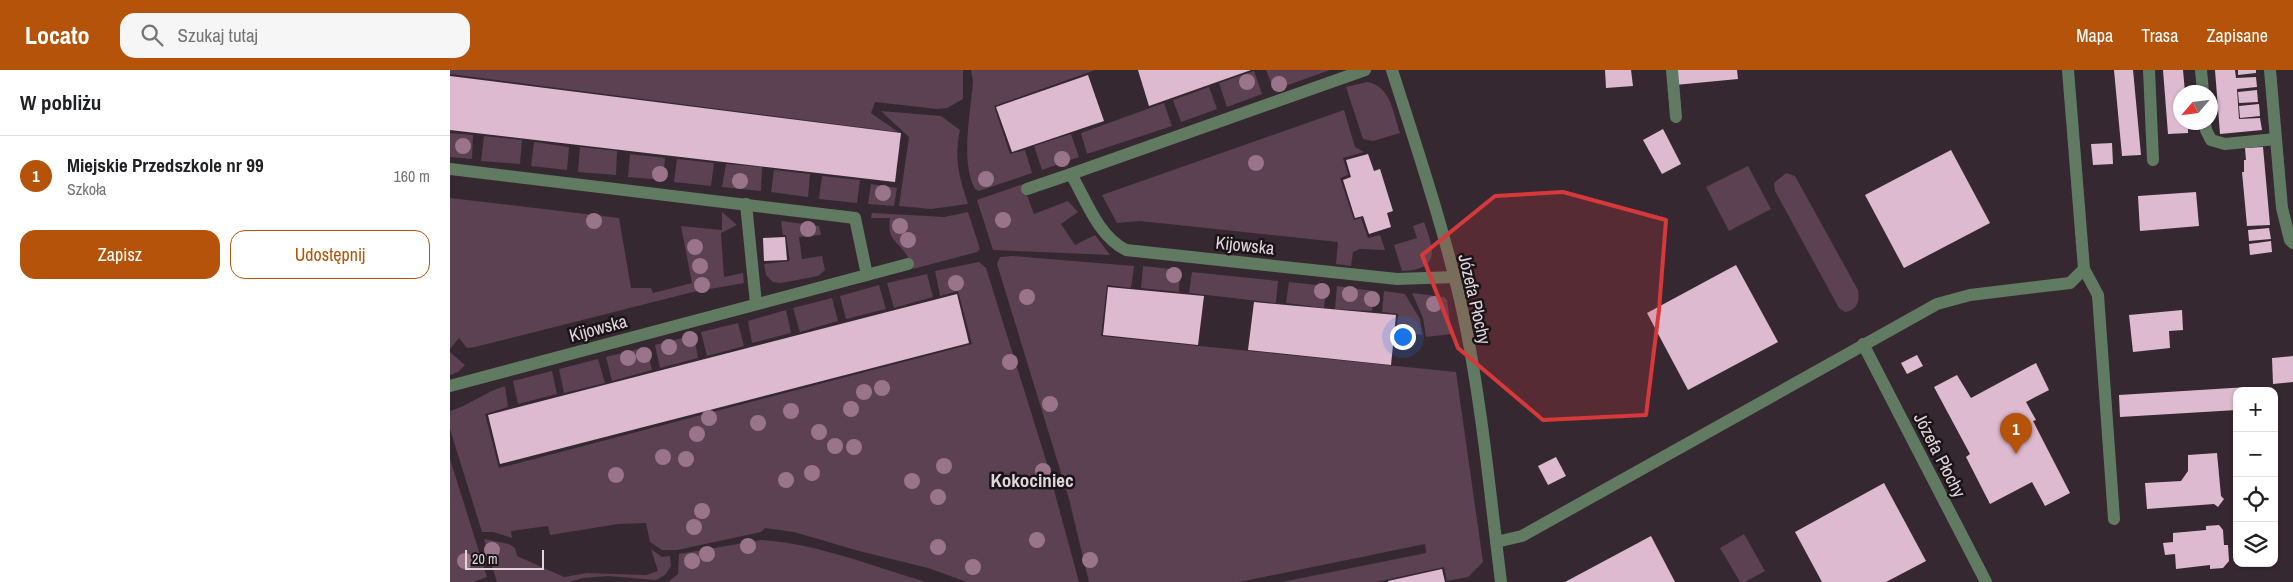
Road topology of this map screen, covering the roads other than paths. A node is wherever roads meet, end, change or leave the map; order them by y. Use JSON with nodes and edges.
{"nodes":[{"id":1,"x":1365,"y":70,"type":"edge"},
{"id":2,"x":1392,"y":70,"type":"edge"},
{"id":3,"x":1672,"y":70,"type":"edge"},
{"id":4,"x":2068,"y":70,"type":"edge"},
{"id":5,"x":2150,"y":70,"type":"edge"},
{"id":6,"x":2202,"y":70,"type":"edge"},
{"id":7,"x":2270,"y":70,"type":"edge"},
{"id":8,"x":2203,"y":85,"type":"edge"},
{"id":9,"x":1676,"y":117,"type":"dead end"},
{"id":10,"x":2206,"y":130,"type":"edge"},
{"id":11,"x":2276,"y":139,"type":"junction"},
{"id":12,"x":2153,"y":160,"type":"dead end"},
{"id":13,"x":450,"y":169,"type":"edge"},
{"id":14,"x":1071,"y":174,"type":"junction"},
{"id":15,"x":1027,"y":189,"type":"dead end"},
{"id":16,"x":746,"y":204,"type":"junction"},
{"id":17,"x":2293,"y":244,"type":"edge"},
{"id":18,"x":908,"y":264,"type":"dead end"},
{"id":19,"x":2084,"y":269,"type":"junction"},
{"id":20,"x":867,"y":275,"type":"junction"},
{"id":21,"x":1454,"y":277,"type":"junction"},
{"id":22,"x":756,"y":304,"type":"junction"},
{"id":23,"x":1863,"y":344,"type":"junction"},
{"id":24,"x":450,"y":386,"type":"edge"},
{"id":25,"x":2114,"y":519,"type":"dead end"},
{"id":26,"x":1496,"y":542,"type":"junction"},
{"id":27,"x":1500,"y":582,"type":"edge"},
{"id":28,"x":1986,"y":582,"type":"edge"}],
"edges":[{"from":1,"to":14,"type":"street"},
{"from":2,"to":21,"type":"street","name":"Józefa Płochy"},
{"from":3,"to":9,"type":"street"},
{"from":4,"to":19,"type":"street"},
{"from":5,"to":12,"type":"street"},
{"from":6,"to":8,"type":"street"},
{"from":7,"to":11,"type":"street"},
{"from":10,"to":11,"type":"street"},
{"from":11,"to":17,"type":"street"},
{"from":13,"to":16,"type":"street"},
{"from":14,"to":15,"type":"street"},
{"from":14,"to":21,"type":"street","name":"Kijowska"},
{"from":16,"to":20,"type":"street"},
{"from":16,"to":22,"type":"street"},
{"from":18,"to":20,"type":"street","name":"Kijowska"},
{"from":19,"to":23,"type":"street"},
{"from":19,"to":25,"type":"street"},
{"from":20,"to":22,"type":"street","name":"Kijowska"},
{"from":21,"to":26,"type":"street","name":"Józefa Płochy"},
{"from":22,"to":24,"type":"street","name":"Kijowska"},
{"from":23,"to":26,"type":"street"},
{"from":23,"to":28,"type":"street","name":"Józefa Płochy"},
{"from":26,"to":27,"type":"street","name":"Józefa Płochy"}]}
